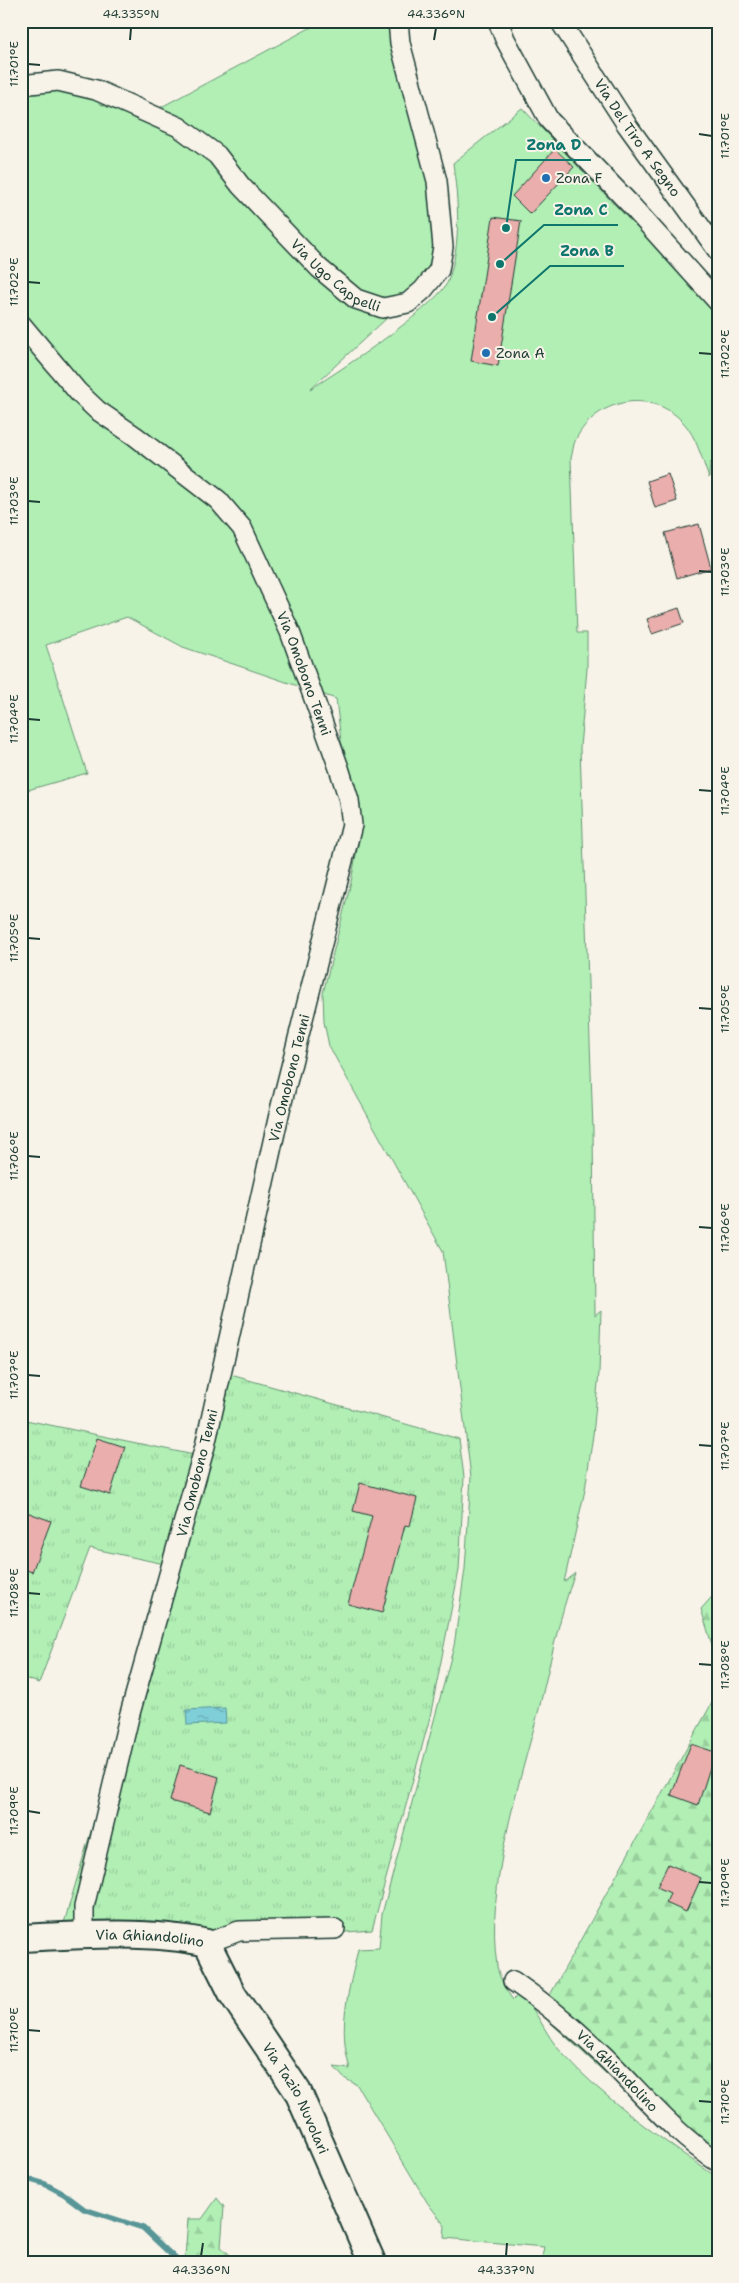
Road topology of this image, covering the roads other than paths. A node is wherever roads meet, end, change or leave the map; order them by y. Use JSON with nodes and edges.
{"nodes":[{"id":1,"x":398,"y":21,"type":"edge"},
{"id":2,"x":490,"y":21,"type":"edge"},
{"id":3,"x":498,"y":21,"type":"edge"},
{"id":4,"x":560,"y":21,"type":"edge"},
{"id":5,"x":505,"y":39,"type":"junction"},
{"id":6,"x":23,"y":87,"type":"edge"},
{"id":7,"x":718,"y":251,"type":"edge"},
{"id":8,"x":718,"y":302,"type":"edge"},
{"id":9,"x":21,"y":324,"type":"edge"},
{"id":10,"x":335,"y":1929,"type":"dead end"},
{"id":11,"x":84,"y":1935,"type":"junction"},
{"id":12,"x":21,"y":1938,"type":"edge"},
{"id":13,"x":207,"y":1943,"type":"junction"},
{"id":14,"x":513,"y":1981,"type":"dead end"},
{"id":15,"x":718,"y":2162,"type":"edge"},
{"id":16,"x":372,"y":2262,"type":"edge"}],
"edges":[{"from":1,"to":6,"type":"street","name":"Via Ugo Cappelli"},
{"from":2,"to":5,"type":"street"},
{"from":3,"to":5,"type":"street"},
{"from":4,"to":7,"type":"street","name":"Via Del Tiro A Segno"},
{"from":5,"to":8,"type":"street"},
{"from":9,"to":11,"type":"street","name":"Via Omobono Tenni"},
{"from":10,"to":13,"type":"street","name":"Via Ghiandolino"},
{"from":11,"to":12,"type":"street","name":"Via Ghiandolino"},
{"from":11,"to":13,"type":"street","name":"Via Ghiandolino"},
{"from":13,"to":16,"type":"street","name":"Via Tazio Nuvolari"},
{"from":14,"to":15,"type":"street","name":"Via Ghiandolino"}]}
